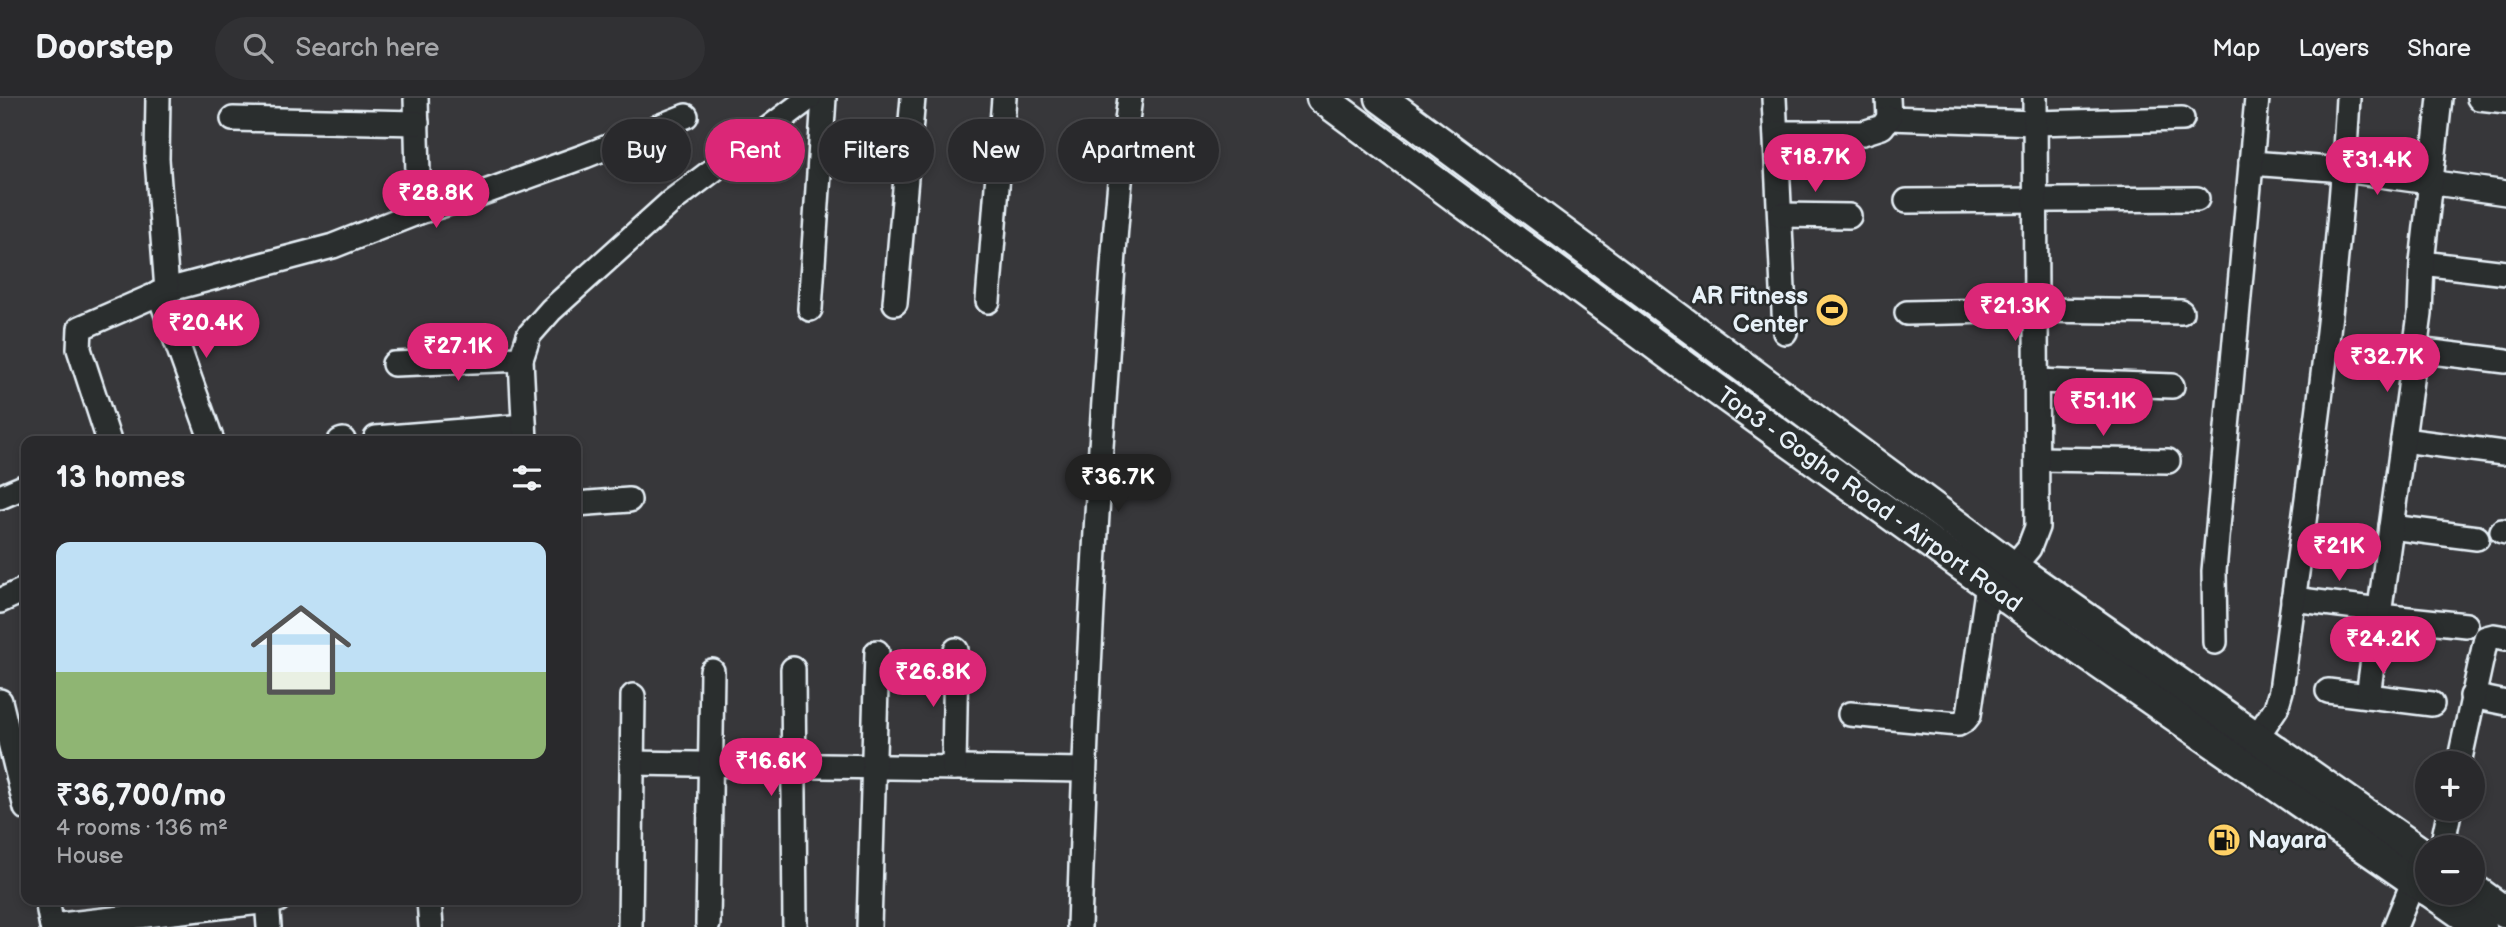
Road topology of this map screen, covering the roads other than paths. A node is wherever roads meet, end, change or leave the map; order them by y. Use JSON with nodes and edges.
{"nodes":[{"id":1,"x":158,"y":98,"type":"edge"},
{"id":2,"x":416,"y":98,"type":"edge"},
{"id":3,"x":809,"y":98,"type":"edge"},
{"id":4,"x":824,"y":98,"type":"edge"},
{"id":5,"x":913,"y":98,"type":"edge"},
{"id":6,"x":1004,"y":98,"type":"edge"},
{"id":7,"x":1130,"y":98,"type":"edge"},
{"id":8,"x":1322,"y":98,"type":"edge"},
{"id":9,"x":1381,"y":98,"type":"edge"},
{"id":10,"x":1774,"y":98,"type":"edge"},
{"id":11,"x":2035,"y":98,"type":"edge"},
{"id":12,"x":2257,"y":98,"type":"edge"},
{"id":13,"x":2348,"y":98,"type":"edge"},
{"id":14,"x":2440,"y":98,"type":"edge"},
{"id":15,"x":2479,"y":98,"type":"edge"},
{"id":16,"x":2506,"y":101,"type":"edge"},
{"id":17,"x":1888,"y":108,"type":"edge"},
{"id":18,"x":686,"y":116,"type":"dead end"},
{"id":19,"x":233,"y":119,"type":"dead end"},
{"id":20,"x":2182,"y":120,"type":"dead end"},
{"id":21,"x":417,"y":123,"type":"junction"},
{"id":22,"x":2035,"y":123,"type":"junction"},
{"id":23,"x":1776,"y":132,"type":"junction"},
{"id":24,"x":2251,"y":163,"type":"junction"},
{"id":25,"x":2344,"y":170,"type":"junction"},
{"id":26,"x":2432,"y":183,"type":"junction"},
{"id":27,"x":2506,"y":193,"type":"edge"},
{"id":28,"x":2197,"y":199,"type":"dead end"},
{"id":29,"x":1907,"y":201,"type":"dead end"},
{"id":30,"x":2036,"y":201,"type":"junction"},
{"id":31,"x":419,"y":212,"type":"junction"},
{"id":32,"x":1780,"y":215,"type":"junction"},
{"id":33,"x":1849,"y":216,"type":"dead end"},
{"id":34,"x":2422,"y":263,"type":"junction"},
{"id":35,"x":2506,"y":273,"type":"edge"},
{"id":36,"x":163,"y":291,"type":"junction"},
{"id":37,"x":988,"y":301,"type":"dead end"},
{"id":38,"x":895,"y":303,"type":"dead end"},
{"id":39,"x":810,"y":309,"type":"dead end"},
{"id":40,"x":2037,"y":310,"type":"junction"},
{"id":41,"x":2181,"y":312,"type":"dead end"},
{"id":42,"x":1907,"y":313,"type":"dead end"},
{"id":43,"x":1785,"y":332,"type":"dead end"},
{"id":44,"x":2416,"y":350,"type":"junction"},
{"id":45,"x":521,"y":359,"type":"junction"},
{"id":46,"x":2506,"y":361,"type":"edge"},
{"id":47,"x":394,"y":363,"type":"dead end"},
{"id":48,"x":2037,"y":382,"type":"junction"},
{"id":49,"x":2172,"y":386,"type":"dead end"},
{"id":50,"x":525,"y":434,"type":"edge"},
{"id":51,"x":107,"y":436,"type":"edge"},
{"id":52,"x":210,"y":436,"type":"edge"},
{"id":53,"x":450,"y":436,"type":"edge"},
{"id":54,"x":2403,"y":440,"type":"junction"},
{"id":55,"x":2504,"y":453,"type":"dead end"},
{"id":56,"x":2037,"y":459,"type":"junction"},
{"id":57,"x":2168,"y":461,"type":"dead end"},
{"id":58,"x":21,"y":488,"type":"edge"},
{"id":59,"x":0,"y":498,"type":"edge"},
{"id":60,"x":629,"y":500,"type":"dead end"},
{"id":61,"x":581,"y":504,"type":"edge"},
{"id":62,"x":2391,"y":527,"type":"junction"},
{"id":63,"x":2477,"y":538,"type":"dead end"},
{"id":64,"x":1999,"y":580,"type":"junction"},
{"id":65,"x":21,"y":591,"type":"edge"},
{"id":66,"x":2293,"y":599,"type":"junction"},
{"id":67,"x":0,"y":601,"type":"edge"},
{"id":68,"x":2380,"y":613,"type":"junction"},
{"id":69,"x":2466,"y":625,"type":"dead end"},
{"id":70,"x":2506,"y":638,"type":"edge"},
{"id":71,"x":2215,"y":642,"type":"dead end"},
{"id":72,"x":956,"y":650,"type":"dead end"},
{"id":73,"x":877,"y":652,"type":"dead end"},
{"id":74,"x":793,"y":669,"type":"dead end"},
{"id":75,"x":712,"y":671,"type":"dead end"},
{"id":76,"x":2328,"y":691,"type":"dead end"},
{"id":77,"x":633,"y":696,"type":"dead end"},
{"id":78,"x":2368,"y":696,"type":"junction"},
{"id":79,"x":2472,"y":696,"type":"junction"},
{"id":80,"x":0,"y":701,"type":"edge"},
{"id":81,"x":2506,"y":703,"type":"edge"},
{"id":82,"x":2432,"y":704,"type":"dead end"},
{"id":83,"x":1850,"y":714,"type":"dead end"},
{"id":84,"x":2256,"y":738,"type":"junction"},
{"id":85,"x":19,"y":744,"type":"edge"},
{"id":86,"x":2461,"y":751,"type":"edge"},
{"id":87,"x":21,"y":762,"type":"edge"},
{"id":88,"x":632,"y":763,"type":"junction"},
{"id":89,"x":710,"y":764,"type":"junction"},
{"id":90,"x":792,"y":765,"type":"junction"},
{"id":91,"x":874,"y":767,"type":"junction"},
{"id":92,"x":954,"y":768,"type":"junction"},
{"id":93,"x":1084,"y":770,"type":"junction"},
{"id":94,"x":2415,"y":872,"type":"edge"},
{"id":95,"x":2415,"y":873,"type":"edge"},
{"id":96,"x":2415,"y":896,"type":"edge"},
{"id":97,"x":2485,"y":897,"type":"edge"},
{"id":98,"x":48,"y":905,"type":"edge"},
{"id":99,"x":229,"y":905,"type":"edge"},
{"id":100,"x":271,"y":905,"type":"edge"},
{"id":101,"x":429,"y":905,"type":"edge"},
{"id":102,"x":2455,"y":905,"type":"edge"},
{"id":103,"x":2506,"y":912,"type":"edge"},
{"id":104,"x":708,"y":924,"type":"dead end"},
{"id":105,"x":52,"y":926,"type":"edge"},
{"id":106,"x":269,"y":927,"type":"edge"},
{"id":107,"x":431,"y":927,"type":"edge"},
{"id":108,"x":630,"y":927,"type":"edge"},
{"id":109,"x":795,"y":927,"type":"edge"},
{"id":110,"x":869,"y":927,"type":"edge"},
{"id":111,"x":1079,"y":927,"type":"edge"},
{"id":112,"x":2395,"y":927,"type":"edge"},
{"id":113,"x":2481,"y":927,"type":"edge"}],
"edges":[{"from":1,"to":36,"type":"street"},
{"from":2,"to":21,"type":"street"},
{"from":3,"to":45,"type":"street"},
{"from":4,"to":39,"type":"street"},
{"from":5,"to":38,"type":"street"},
{"from":6,"to":37,"type":"street"},
{"from":7,"to":93,"type":"street"},
{"from":8,"to":64,"type":"main road","name":"Top3 - Gogha Road - Airport Road"},
{"from":9,"to":64,"type":"main road"},
{"from":10,"to":23,"type":"street"},
{"from":11,"to":22,"type":"street"},
{"from":12,"to":24,"type":"street"},
{"from":13,"to":25,"type":"street"},
{"from":14,"to":26,"type":"street"},
{"from":15,"to":16,"type":"street"},
{"from":17,"to":22,"type":"street"},
{"from":17,"to":23,"type":"street"},
{"from":18,"to":31,"type":"street"},
{"from":19,"to":21,"type":"street"},
{"from":20,"to":22,"type":"street"},
{"from":21,"to":31,"type":"street"},
{"from":22,"to":30,"type":"street"},
{"from":23,"to":32,"type":"street"},
{"from":24,"to":25,"type":"street"},
{"from":24,"to":71,"type":"street"},
{"from":25,"to":26,"type":"street"},
{"from":25,"to":66,"type":"street"},
{"from":26,"to":27,"type":"street"},
{"from":26,"to":34,"type":"street"},
{"from":28,"to":30,"type":"street"},
{"from":29,"to":30,"type":"street"},
{"from":30,"to":40,"type":"street"},
{"from":31,"to":36,"type":"street"},
{"from":32,"to":33,"type":"street"},
{"from":32,"to":43,"type":"street"},
{"from":34,"to":35,"type":"street"},
{"from":34,"to":44,"type":"street"},
{"from":36,"to":51,"type":"street"},
{"from":36,"to":52,"type":"street"},
{"from":40,"to":41,"type":"street"},
{"from":40,"to":42,"type":"street"},
{"from":40,"to":48,"type":"street"},
{"from":44,"to":46,"type":"street"},
{"from":44,"to":54,"type":"street"},
{"from":45,"to":47,"type":"street"},
{"from":45,"to":50,"type":"street"},
{"from":48,"to":49,"type":"street"},
{"from":48,"to":56,"type":"street"},
{"from":50,"to":53,"type":"street"},
{"from":54,"to":55,"type":"street"},
{"from":54,"to":62,"type":"street"},
{"from":56,"to":57,"type":"street"},
{"from":56,"to":64,"type":"street"},
{"from":58,"to":59,"type":"street"},
{"from":60,"to":61,"type":"street"},
{"from":62,"to":63,"type":"street"},
{"from":62,"to":68,"type":"street"},
{"from":64,"to":83,"type":"street"},
{"from":64,"to":84,"type":"main road"},
{"from":64,"to":95,"type":"main road","name":"Top3 - Gogha Road - Airport Road"},
{"from":65,"to":67,"type":"street"},
{"from":66,"to":68,"type":"street"},
{"from":66,"to":84,"type":"street"},
{"from":68,"to":69,"type":"street"},
{"from":68,"to":78,"type":"street"},
{"from":70,"to":79,"type":"street"},
{"from":72,"to":92,"type":"street"},
{"from":73,"to":91,"type":"street"},
{"from":74,"to":90,"type":"street"},
{"from":75,"to":89,"type":"street"},
{"from":76,"to":78,"type":"street"},
{"from":77,"to":88,"type":"street"},
{"from":78,"to":82,"type":"street"},
{"from":79,"to":81,"type":"street"},
{"from":79,"to":86,"type":"street"},
{"from":80,"to":85,"type":"street"},
{"from":84,"to":94,"type":"main road"},
{"from":85,"to":87,"type":"street"},
{"from":88,"to":89,"type":"street"},
{"from":88,"to":108,"type":"street"},
{"from":89,"to":90,"type":"street"},
{"from":89,"to":104,"type":"street"},
{"from":90,"to":91,"type":"street"},
{"from":90,"to":109,"type":"street"},
{"from":91,"to":92,"type":"street"},
{"from":91,"to":110,"type":"street"},
{"from":92,"to":93,"type":"street"},
{"from":93,"to":111,"type":"street"},
{"from":96,"to":112,"type":"street"},
{"from":97,"to":103,"type":"main road"},
{"from":98,"to":105,"type":"street"},
{"from":99,"to":105,"type":"street"},
{"from":100,"to":106,"type":"street"},
{"from":101,"to":107,"type":"street"},
{"from":102,"to":113,"type":"main road","name":"Top3 - Gogha Road - Airport Road"}]}
